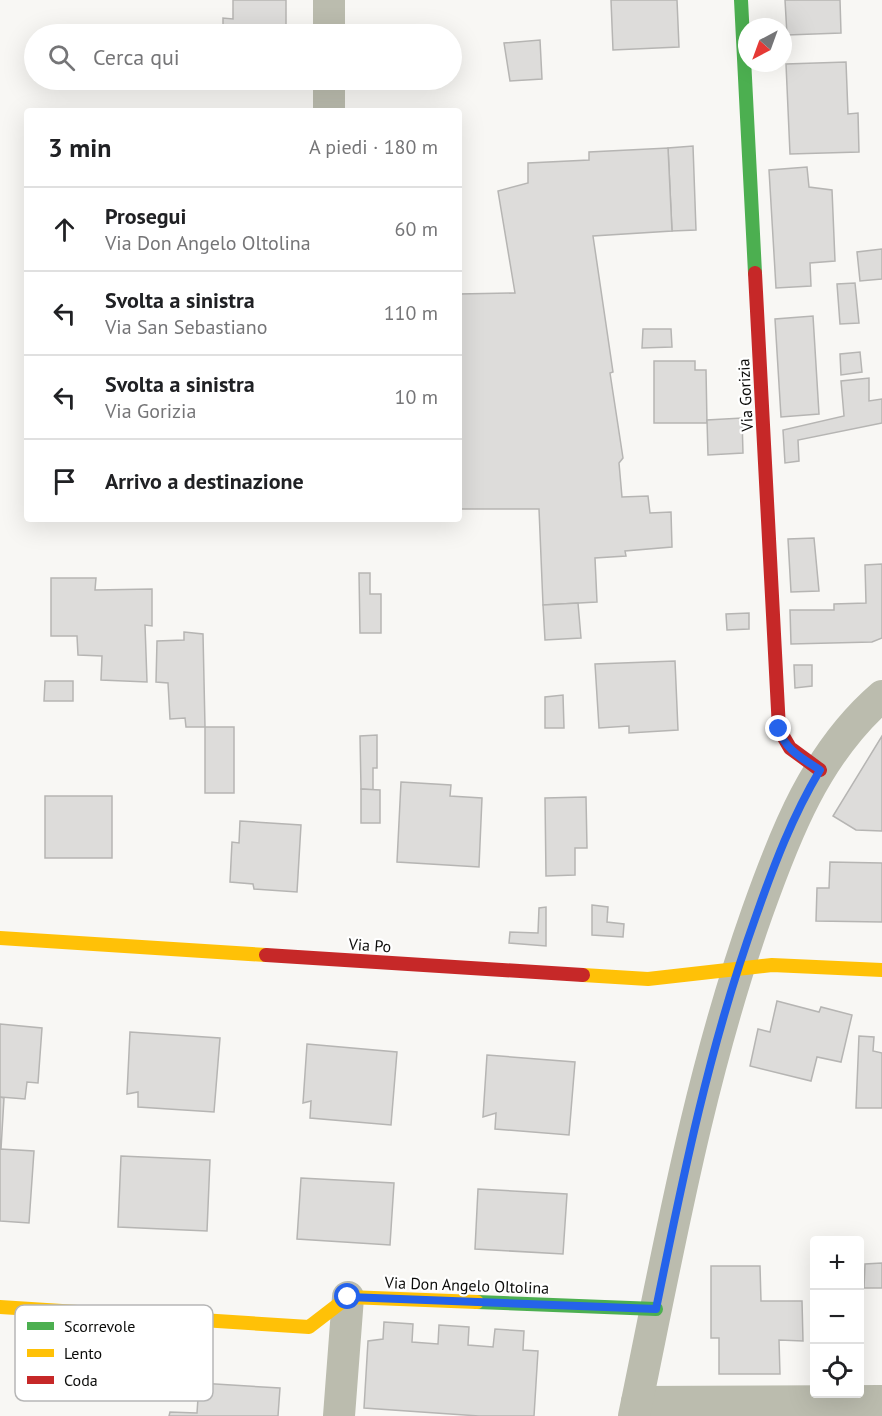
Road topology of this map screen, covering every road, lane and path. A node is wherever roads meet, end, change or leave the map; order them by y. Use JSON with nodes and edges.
{"nodes":[{"id":1,"x":329,"y":0,"type":"edge"},
{"id":2,"x":741,"y":0,"type":"edge"},
{"id":3,"x":329,"y":24,"type":"edge"},
{"id":4,"x":329,"y":90,"type":"edge"},
{"id":5,"x":329,"y":108,"type":"edge"},
{"id":6,"x":882,"y":696,"type":"edge"},
{"id":7,"x":820,"y":770,"type":"junction"},
{"id":8,"x":0,"y":939,"type":"edge"},
{"id":9,"x":737,"y":969,"type":"junction"},
{"id":10,"x":882,"y":970,"type":"edge"},
{"id":11,"x":348,"y":1297,"type":"junction"},
{"id":12,"x":0,"y":1307,"type":"edge"},
{"id":13,"x":15,"y":1308,"type":"edge"},
{"id":14,"x":656,"y":1309,"type":"junction"},
{"id":15,"x":213,"y":1321,"type":"edge"},
{"id":16,"x":882,"y":1401,"type":"edge"},
{"id":17,"x":635,"y":1409,"type":"edge"},
{"id":18,"x":339,"y":1416,"type":"edge"}],
"edges":[{"from":1,"to":3,"type":"street"},
{"from":2,"to":7,"type":"street","name":"Via Gorizia"},
{"from":4,"to":5,"type":"street"},
{"from":6,"to":7,"type":"street"},
{"from":7,"to":9,"type":"street"},
{"from":8,"to":9,"type":"street","name":"Via Po"},
{"from":9,"to":10,"type":"street","name":"Via Po"},
{"from":9,"to":14,"type":"street"},
{"from":11,"to":14,"type":"street","name":"Via Don Angelo Oltolina"},
{"from":11,"to":15,"type":"street"},
{"from":11,"to":18,"type":"street"},
{"from":12,"to":13,"type":"street"},
{"from":14,"to":17,"type":"street"},
{"from":16,"to":17,"type":"street"}]}
